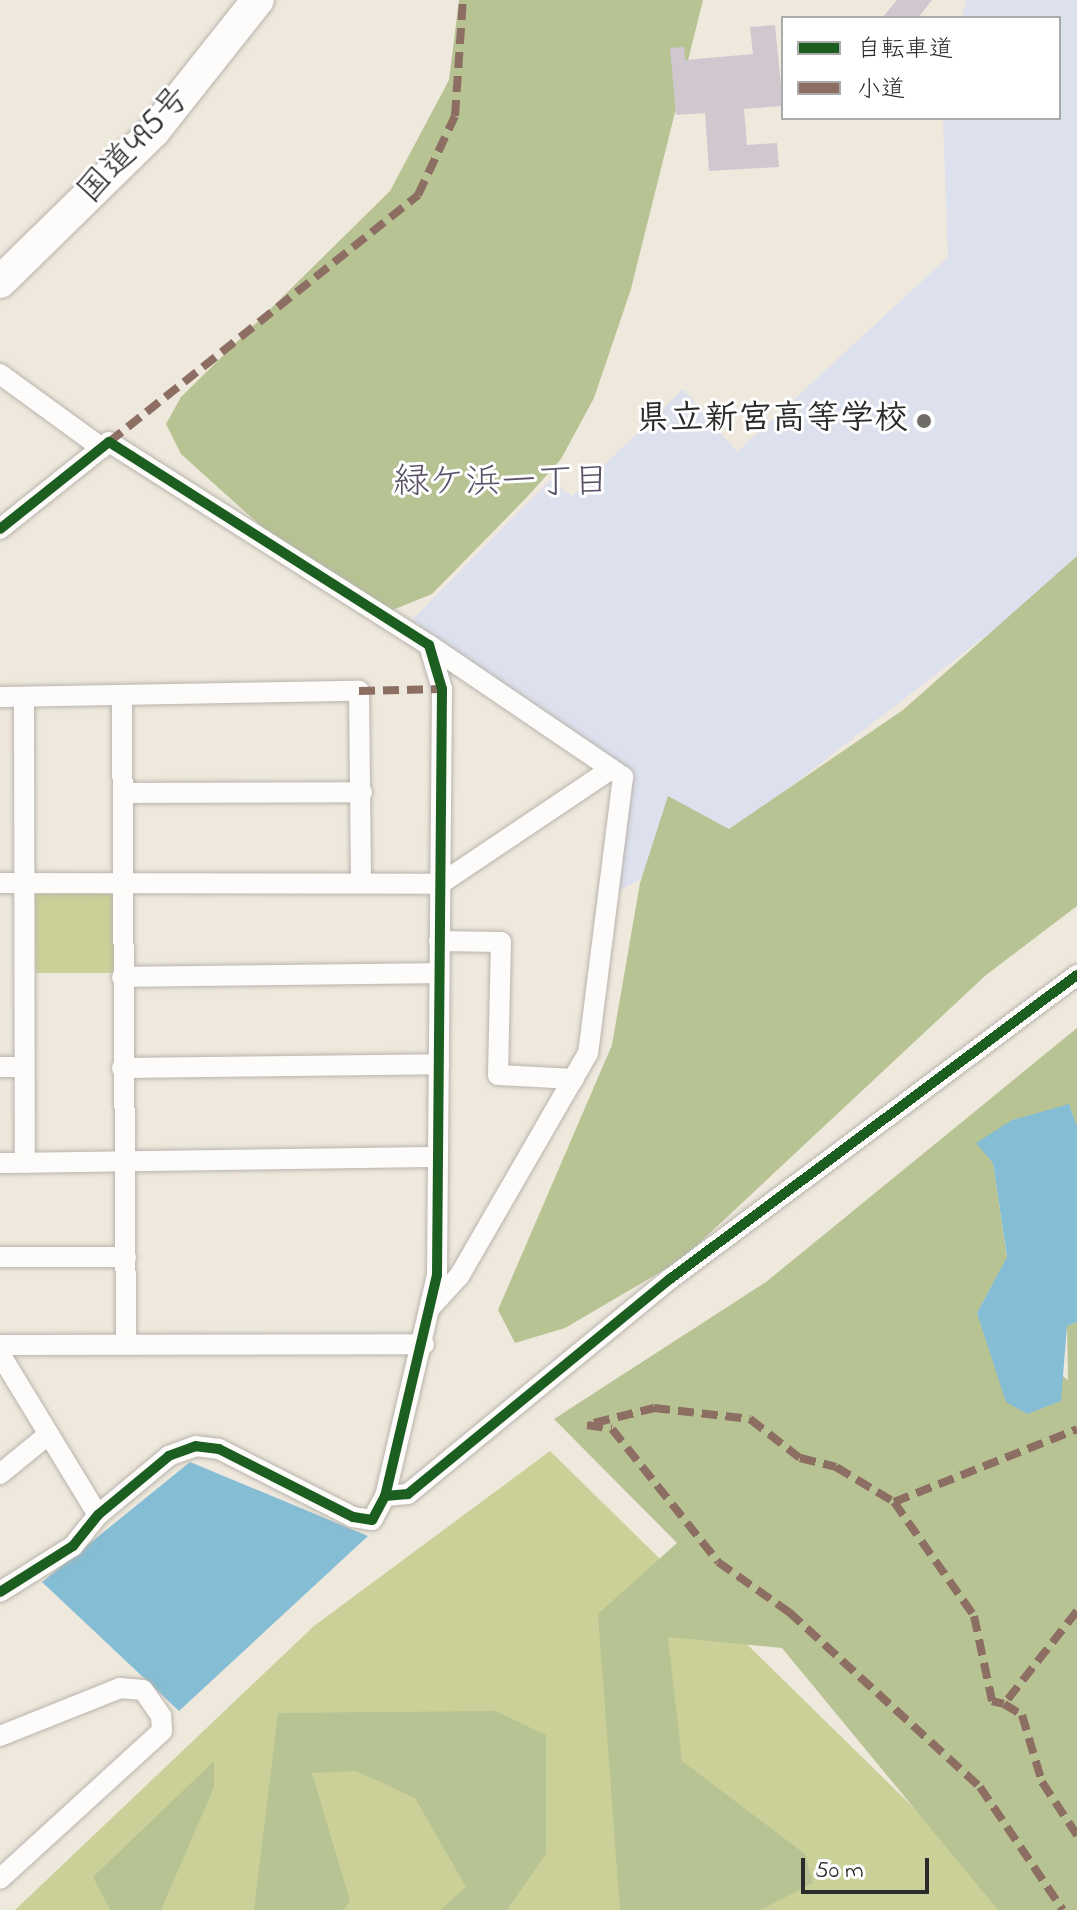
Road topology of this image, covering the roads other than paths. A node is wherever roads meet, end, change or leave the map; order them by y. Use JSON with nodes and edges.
{"nodes":[{"id":1,"x":258,"y":0,"type":"edge"},
{"id":2,"x":0,"y":282,"type":"edge"},
{"id":3,"x":0,"y":374,"type":"edge"},
{"id":4,"x":102,"y":448,"type":"junction"},
{"id":5,"x":0,"y":529,"type":"edge"},
{"id":6,"x":429,"y":645,"type":"junction"},
{"id":7,"x":122,"y":696,"type":"junction"},
{"id":8,"x":0,"y":697,"type":"edge"},
{"id":9,"x":24,"y":697,"type":"junction"},
{"id":10,"x":611,"y":769,"type":"junction"},
{"id":11,"x":362,"y":792,"type":"junction"},
{"id":12,"x":123,"y":793,"type":"junction"},
{"id":13,"x":0,"y":883,"type":"edge"},
{"id":14,"x":361,"y":883,"type":"junction"},
{"id":15,"x":440,"y":884,"type":"junction"},
{"id":16,"x":25,"y":885,"type":"junction"},
{"id":17,"x":123,"y":885,"type":"junction"},
{"id":18,"x":439,"y":941,"type":"junction"},
{"id":19,"x":439,"y":973,"type":"junction"},
{"id":20,"x":1077,"y":975,"type":"edge"},
{"id":21,"x":122,"y":977,"type":"junction"},
{"id":22,"x":439,"y":1064,"type":"junction"},
{"id":23,"x":0,"y":1067,"type":"edge"},
{"id":24,"x":23,"y":1067,"type":"junction"},
{"id":25,"x":122,"y":1068,"type":"junction"},
{"id":26,"x":574,"y":1079,"type":"junction"},
{"id":27,"x":438,"y":1157,"type":"junction"},
{"id":28,"x":0,"y":1163,"type":"edge"},
{"id":29,"x":25,"y":1163,"type":"junction"},
{"id":30,"x":122,"y":1163,"type":"junction"},
{"id":31,"x":0,"y":1257,"type":"edge"},
{"id":32,"x":126,"y":1257,"type":"junction"},
{"id":33,"x":431,"y":1307,"type":"junction"},
{"id":34,"x":126,"y":1344,"type":"junction"},
{"id":35,"x":424,"y":1344,"type":"junction"},
{"id":36,"x":0,"y":1345,"type":"edge"},
{"id":37,"x":0,"y":1354,"type":"edge"},
{"id":38,"x":49,"y":1434,"type":"junction"},
{"id":39,"x":0,"y":1474,"type":"edge"},
{"id":40,"x":385,"y":1496,"type":"junction"},
{"id":41,"x":98,"y":1515,"type":"junction"},
{"id":42,"x":0,"y":1592,"type":"edge"},
{"id":43,"x":0,"y":1736,"type":"edge"},
{"id":44,"x":0,"y":1879,"type":"edge"}],
"edges":[{"from":1,"to":2,"type":"highway","name":"国道495号"},
{"from":3,"to":4,"type":"street"},
{"from":4,"to":5,"type":"street"},
{"from":4,"to":6,"type":"street"},
{"from":6,"to":10,"type":"street"},
{"from":6,"to":15,"type":"street"},
{"from":7,"to":9,"type":"street"},
{"from":7,"to":11,"type":"street"},
{"from":7,"to":12,"type":"street"},
{"from":8,"to":9,"type":"street"},
{"from":9,"to":16,"type":"street"},
{"from":10,"to":15,"type":"street"},
{"from":10,"to":26,"type":"street"},
{"from":11,"to":12,"type":"street"},
{"from":11,"to":14,"type":"street"},
{"from":12,"to":17,"type":"street"},
{"from":13,"to":16,"type":"street"},
{"from":14,"to":15,"type":"street"},
{"from":14,"to":17,"type":"street"},
{"from":15,"to":18,"type":"street"},
{"from":16,"to":17,"type":"street"},
{"from":16,"to":24,"type":"street"},
{"from":17,"to":21,"type":"street"},
{"from":18,"to":19,"type":"street"},
{"from":18,"to":26,"type":"street"},
{"from":19,"to":21,"type":"street"},
{"from":19,"to":22,"type":"street"},
{"from":20,"to":40,"type":"street"},
{"from":21,"to":25,"type":"street"},
{"from":22,"to":25,"type":"street"},
{"from":22,"to":27,"type":"street"},
{"from":23,"to":24,"type":"street"},
{"from":24,"to":29,"type":"street"},
{"from":25,"to":30,"type":"street"},
{"from":26,"to":33,"type":"street"},
{"from":27,"to":30,"type":"street"},
{"from":27,"to":33,"type":"street"},
{"from":28,"to":29,"type":"street"},
{"from":29,"to":30,"type":"street"},
{"from":30,"to":32,"type":"street"},
{"from":31,"to":32,"type":"street"},
{"from":32,"to":34,"type":"street"},
{"from":33,"to":35,"type":"street"},
{"from":34,"to":35,"type":"street"},
{"from":34,"to":36,"type":"street"},
{"from":35,"to":40,"type":"street"},
{"from":37,"to":38,"type":"street"},
{"from":38,"to":39,"type":"street"},
{"from":38,"to":41,"type":"street"},
{"from":40,"to":41,"type":"street"},
{"from":41,"to":42,"type":"street"},
{"from":43,"to":44,"type":"street"}]}
